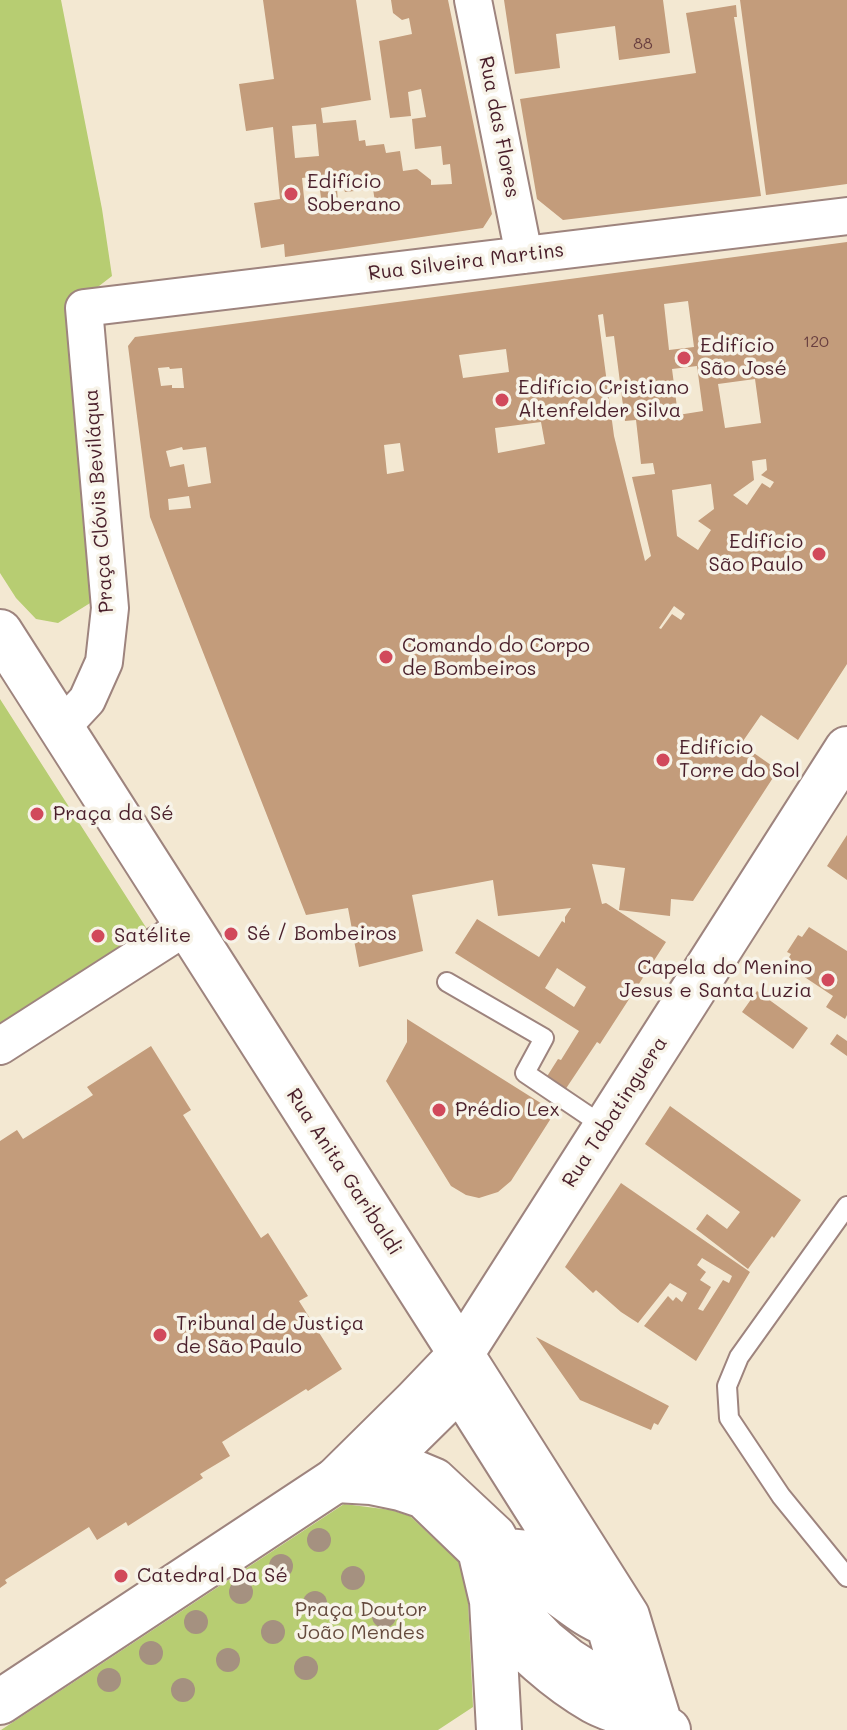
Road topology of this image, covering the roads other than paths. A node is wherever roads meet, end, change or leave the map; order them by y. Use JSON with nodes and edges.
{"nodes":[{"id":1,"x":473,"y":0,"type":"edge"},
{"id":2,"x":847,"y":216,"type":"edge"},
{"id":3,"x":524,"y":255,"type":"junction"},
{"id":4,"x":84,"y":308,"type":"joint"},
{"id":5,"x":0,"y":632,"type":"edge"},
{"id":6,"x":61,"y":728,"type":"junction"},
{"id":7,"x":847,"y":749,"type":"edge"},
{"id":8,"x":187,"y":926,"type":"junction"},
{"id":9,"x":447,"y":982,"type":"dead end"},
{"id":10,"x":0,"y":1046,"type":"edge"},
{"id":11,"x":605,"y":1127,"type":"junction"},
{"id":12,"x":847,"y":1206,"type":"edge"},
{"id":13,"x":461,"y":1354,"type":"junction"},
{"id":14,"x":389,"y":1462,"type":"joint"},
{"id":15,"x":336,"y":1480,"type":"junction"},
{"id":16,"x":499,"y":1572,"type":"junction"},
{"id":17,"x":847,"y":1577,"type":"edge"},
{"id":18,"x":493,"y":1616,"type":"junction"},
{"id":19,"x":627,"y":1616,"type":"junction"},
{"id":20,"x":0,"y":1702,"type":"edge"},
{"id":21,"x":664,"y":1728,"type":"edge"},
{"id":22,"x":499,"y":1730,"type":"edge"}],
"edges":[{"from":1,"to":3,"type":"street","name":"Rua das Flores"},
{"from":2,"to":3,"type":"street","name":"Rua Silveira Martins"},
{"from":3,"to":4,"type":"street","name":"Rua Silveira Martins"},
{"from":4,"to":6,"type":"street","name":"Praça Clóvis Beviláqua"},
{"from":5,"to":6,"type":"main road","name":"Rua Anita Garibaldi"},
{"from":6,"to":8,"type":"main road","name":"Rua Anita Garibaldi"},
{"from":7,"to":11,"type":"main road","name":"Rua Tabatinguera"},
{"from":8,"to":10,"type":"street"},
{"from":8,"to":13,"type":"main road","name":"Rua Anita Garibaldi"},
{"from":9,"to":11,"type":"lane"},
{"from":11,"to":13,"type":"main road","name":"Rua Tabatinguera"},
{"from":12,"to":17,"type":"lane"},
{"from":13,"to":15,"type":"main road"},
{"from":13,"to":19,"type":"main road","name":"Rua Anita Garibaldi"},
{"from":14,"to":14,"type":"street"},
{"from":15,"to":16,"type":"main road"},
{"from":15,"to":20,"type":"main road"},
{"from":16,"to":18,"type":"main road"},
{"from":16,"to":19,"type":"main road"},
{"from":18,"to":21,"type":"main road"},
{"from":18,"to":22,"type":"main road"},
{"from":19,"to":21,"type":"main road","name":"Rua Anita Garibaldi"}]}
